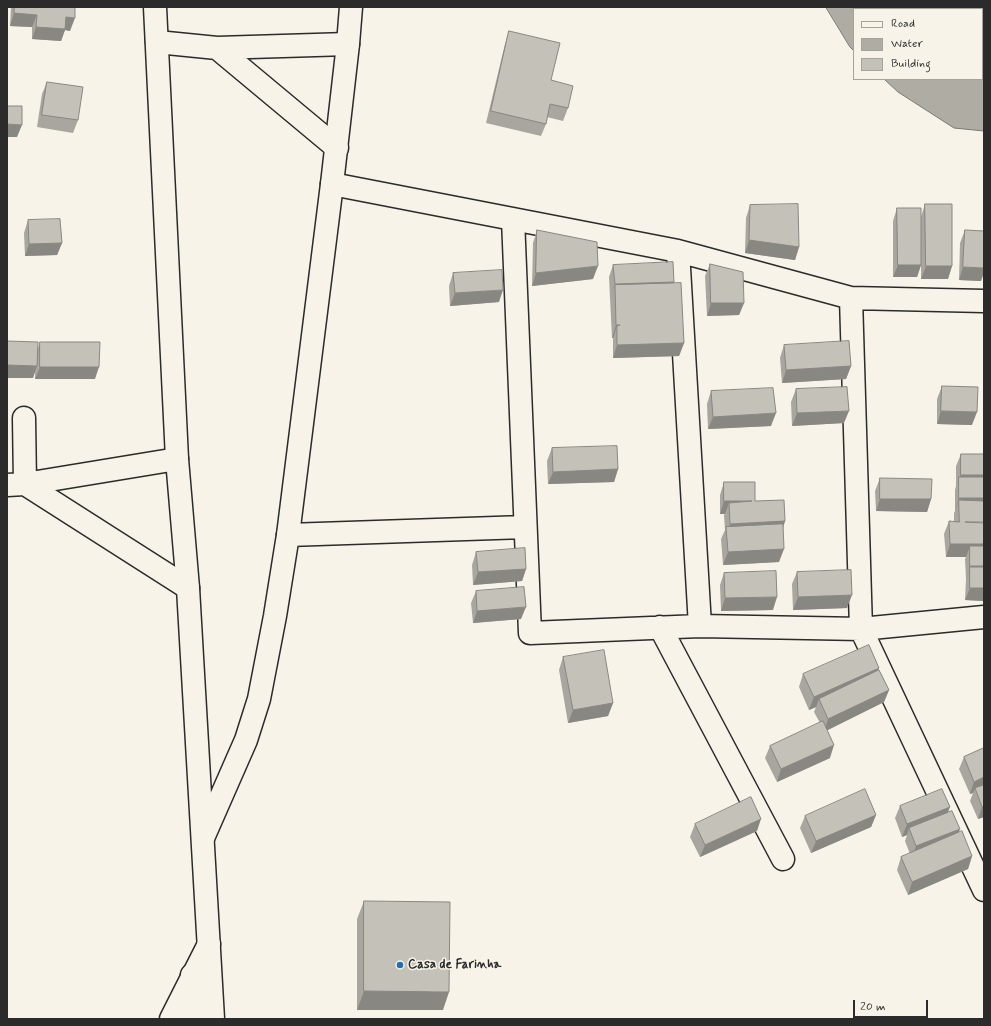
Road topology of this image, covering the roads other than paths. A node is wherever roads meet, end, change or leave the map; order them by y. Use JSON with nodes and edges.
{"nodes":[{"id":1,"x":155,"y":7,"type":"edge"},
{"id":2,"x":351,"y":7,"type":"edge"},
{"id":3,"x":156,"y":42,"type":"junction"},
{"id":4,"x":348,"y":44,"type":"junction"},
{"id":5,"x":216,"y":48,"type":"junction"},
{"id":6,"x":337,"y":148,"type":"junction"},
{"id":7,"x":332,"y":184,"type":"junction"},
{"id":8,"x":513,"y":218,"type":"junction"},
{"id":9,"x":678,"y":251,"type":"junction"},
{"id":10,"x":851,"y":298,"type":"junction"},
{"id":11,"x":984,"y":301,"type":"edge"},
{"id":12,"x":24,"y":418,"type":"dead end"},
{"id":13,"x":177,"y":459,"type":"junction"},
{"id":14,"x":16,"y":484,"type":"edge"},
{"id":15,"x":525,"y":527,"type":"junction"},
{"id":16,"x":288,"y":535,"type":"junction"},
{"id":17,"x":188,"y":588,"type":"junction"},
{"id":18,"x":984,"y":617,"type":"edge"},
{"id":19,"x":700,"y":626,"type":"junction"},
{"id":20,"x":660,"y":627,"type":"junction"},
{"id":21,"x":861,"y":629,"type":"junction"},
{"id":22,"x":203,"y":838,"type":"junction"},
{"id":23,"x":783,"y":859,"type":"dead end"},
{"id":24,"x":984,"y":890,"type":"edge"},
{"id":25,"x":209,"y":944,"type":"junction"},
{"id":26,"x":192,"y":975,"type":"junction"},
{"id":27,"x":171,"y":1019,"type":"edge"},
{"id":28,"x":192,"y":1019,"type":"edge"},
{"id":29,"x":213,"y":1019,"type":"edge"}],
"edges":[{"from":1,"to":3,"type":"street"},
{"from":2,"to":4,"type":"street"},
{"from":3,"to":5,"type":"street"},
{"from":3,"to":13,"type":"street"},
{"from":4,"to":5,"type":"street"},
{"from":4,"to":6,"type":"street"},
{"from":5,"to":6,"type":"street"},
{"from":6,"to":7,"type":"street"},
{"from":7,"to":8,"type":"street"},
{"from":7,"to":16,"type":"street"},
{"from":8,"to":9,"type":"street"},
{"from":8,"to":15,"type":"street"},
{"from":9,"to":10,"type":"street"},
{"from":9,"to":19,"type":"street"},
{"from":10,"to":11,"type":"street"},
{"from":10,"to":21,"type":"street"},
{"from":12,"to":14,"type":"street"},
{"from":13,"to":14,"type":"street"},
{"from":13,"to":17,"type":"street"},
{"from":14,"to":17,"type":"street"},
{"from":15,"to":16,"type":"street"},
{"from":15,"to":20,"type":"street"},
{"from":16,"to":22,"type":"street"},
{"from":17,"to":22,"type":"street"},
{"from":18,"to":21,"type":"street"},
{"from":19,"to":20,"type":"street"},
{"from":19,"to":21,"type":"street"},
{"from":20,"to":23,"type":"street"},
{"from":21,"to":24,"type":"street"},
{"from":22,"to":25,"type":"street"},
{"from":25,"to":26,"type":"street"},
{"from":25,"to":29,"type":"street"},
{"from":26,"to":27,"type":"street"},
{"from":26,"to":28,"type":"street"}]}
